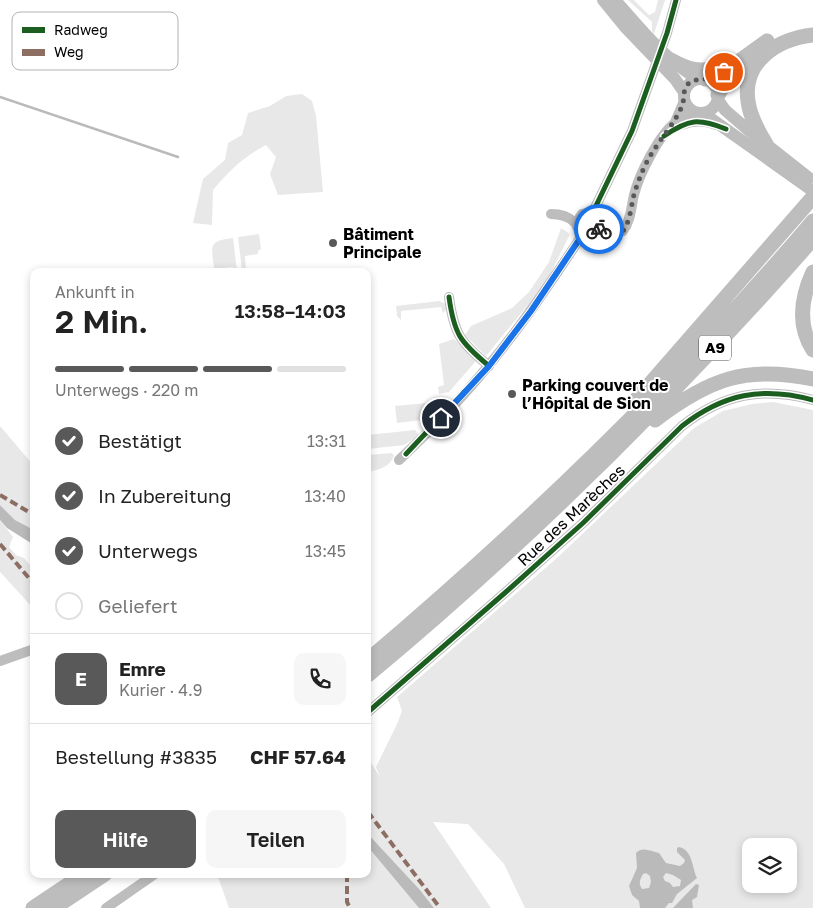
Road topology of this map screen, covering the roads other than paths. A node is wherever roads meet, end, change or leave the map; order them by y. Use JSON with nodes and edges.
{"nodes":[{"id":1,"x":603,"y":0,"type":"edge"},
{"id":2,"x":615,"y":0,"type":"edge"},
{"id":3,"x":676,"y":0,"type":"edge"},
{"id":4,"x":813,"y":26,"type":"edge"},
{"id":5,"x":813,"y":35,"type":"edge"},
{"id":6,"x":642,"y":38,"type":"junction"},
{"id":7,"x":756,"y":55,"type":"junction"},
{"id":8,"x":675,"y":67,"type":"junction"},
{"id":9,"x":702,"y":79,"type":"junction"},
{"id":10,"x":684,"y":96,"type":"junction"},
{"id":11,"x":718,"y":98,"type":"junction"},
{"id":12,"x":700,"y":113,"type":"junction"},
{"id":13,"x":675,"y":122,"type":"junction"},
{"id":14,"x":726,"y":129,"type":"junction"},
{"id":15,"x":664,"y":136,"type":"junction"},
{"id":16,"x":766,"y":144,"type":"junction"},
{"id":17,"x":806,"y":179,"type":"edge"},
{"id":18,"x":813,"y":192,"type":"edge"},
{"id":19,"x":813,"y":197,"type":"edge"},
{"id":20,"x":551,"y":214,"type":"dead end"},
{"id":21,"x":592,"y":214,"type":"junction"},
{"id":22,"x":813,"y":221,"type":"edge"},
{"id":23,"x":576,"y":223,"type":"junction"},
{"id":24,"x":598,"y":229,"type":"junction"},
{"id":25,"x":583,"y":234,"type":"junction"},
{"id":26,"x":813,"y":239,"type":"edge"},
{"id":27,"x":813,"y":272,"type":"edge"},
{"id":28,"x":449,"y":297,"type":"dead end"},
{"id":29,"x":813,"y":350,"type":"edge"},
{"id":30,"x":489,"y":366,"type":"junction"},
{"id":31,"x":813,"y":379,"type":"edge"},
{"id":32,"x":813,"y":400,"type":"edge"},
{"id":33,"x":613,"y":453,"type":"junction"},
{"id":34,"x":399,"y":460,"type":"dead end"},
{"id":35,"x":548,"y":499,"type":"junction"},
{"id":36,"x":30,"y":650,"type":"edge"},
{"id":37,"x":371,"y":657,"type":"edge"},
{"id":38,"x":0,"y":661,"type":"edge"},
{"id":39,"x":371,"y":672,"type":"edge"},
{"id":40,"x":371,"y":709,"type":"edge"},
{"id":41,"x":78,"y":878,"type":"edge"},
{"id":42,"x":99,"y":878,"type":"edge"},
{"id":43,"x":149,"y":878,"type":"edge"},
{"id":44,"x":33,"y":908,"type":"edge"},
{"id":45,"x":54,"y":908,"type":"edge"},
{"id":46,"x":106,"y":908,"type":"edge"}],
"edges":[{"from":1,"to":6,"type":"main road"},
{"from":2,"to":6,"type":"main road"},
{"from":3,"to":21,"type":"street"},
{"from":4,"to":7,"type":"highway"},
{"from":5,"to":7,"type":"highway"},
{"from":6,"to":8,"type":"main road"},
{"from":6,"to":8,"type":"main road"},
{"from":7,"to":8,"type":"highway"},
{"from":7,"to":9,"type":"highway"},
{"from":7,"to":11,"type":"highway"},
{"from":7,"to":16,"type":"highway"},
{"from":8,"to":9,"type":"main road"},
{"from":8,"to":10,"type":"main road"},
{"from":9,"to":10,"type":"main road"},
{"from":9,"to":11,"type":"main road"},
{"from":10,"to":12,"type":"main road"},
{"from":10,"to":13,"type":"street"},
{"from":11,"to":12,"type":"main road"},
{"from":11,"to":16,"type":"main road"},
{"from":12,"to":13,"type":"street"},
{"from":12,"to":14,"type":"main road"},
{"from":13,"to":15,"type":"street"},
{"from":14,"to":15,"type":"street"},
{"from":14,"to":17,"type":"main road"},
{"from":15,"to":24,"type":"street"},
{"from":16,"to":17,"type":"main road"},
{"from":17,"to":18,"type":"main road"},
{"from":19,"to":35,"type":"highway"},
{"from":20,"to":23,"type":"street"},
{"from":21,"to":23,"type":"street"},
{"from":21,"to":24,"type":"street"},
{"from":22,"to":35,"type":"highway","number":"A9"},
{"from":23,"to":25,"type":"street"},
{"from":24,"to":25,"type":"street"},
{"from":25,"to":30,"type":"street"},
{"from":26,"to":33,"type":"highway","number":"A9"},
{"from":27,"to":29,"type":"highway"},
{"from":28,"to":30,"type":"street"},
{"from":30,"to":34,"type":"street"},
{"from":31,"to":33,"type":"highway"},
{"from":32,"to":40,"type":"street","name":"Rue des Marèches"},
{"from":33,"to":39,"type":"highway","number":"A9"},
{"from":35,"to":37,"type":"highway","number":"A9"},
{"from":36,"to":38,"type":"street"},
{"from":41,"to":44,"type":"highway"},
{"from":42,"to":45,"type":"highway"},
{"from":43,"to":46,"type":"street"}]}
